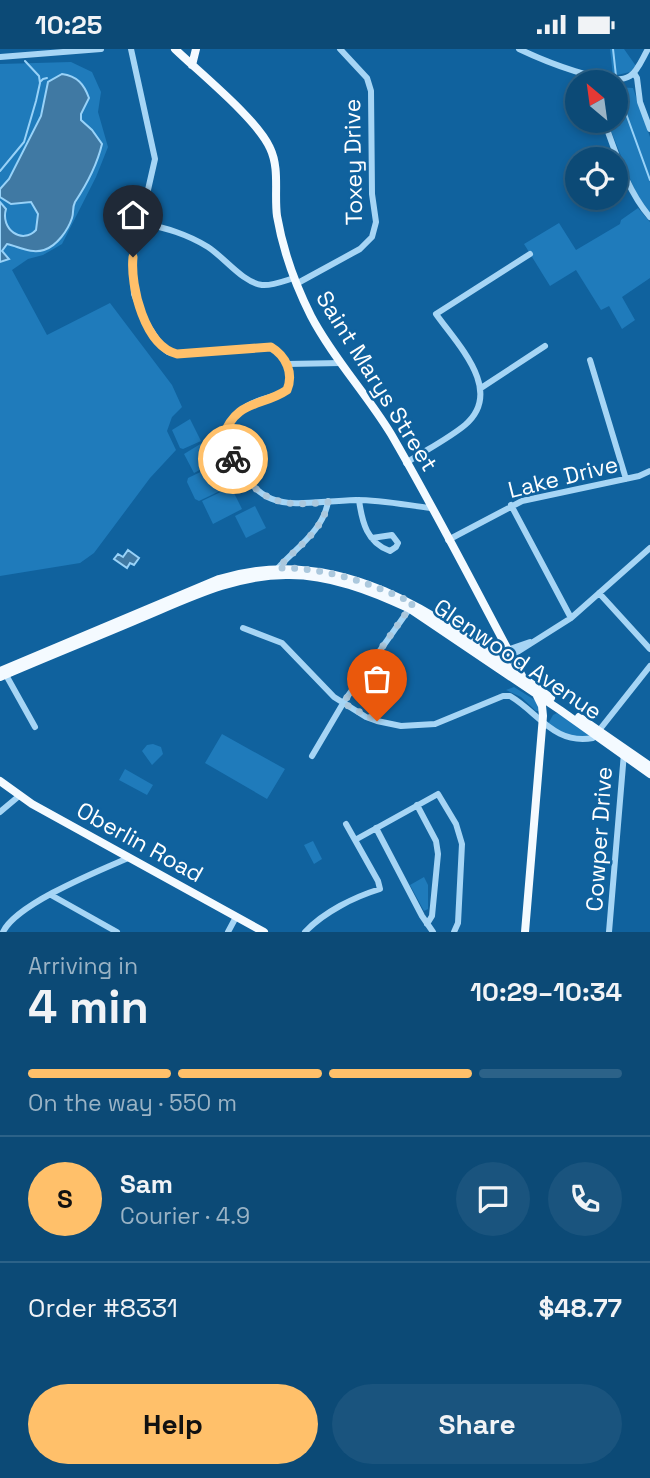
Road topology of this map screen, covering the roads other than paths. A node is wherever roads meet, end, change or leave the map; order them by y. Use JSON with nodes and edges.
{"nodes":[{"id":1,"x":100,"y":49,"type":"edge"},
{"id":2,"x":131,"y":49,"type":"edge"},
{"id":3,"x":175,"y":49,"type":"edge"},
{"id":4,"x":195,"y":49,"type":"edge"},
{"id":5,"x":340,"y":49,"type":"edge"},
{"id":6,"x":519,"y":49,"type":"edge"},
{"id":7,"x":649,"y":49,"type":"edge"},
{"id":8,"x":54,"y":51,"type":"edge"},
{"id":9,"x":0,"y":57,"type":"edge"},
{"id":10,"x":192,"y":65,"type":"junction"},
{"id":11,"x":576,"y":70,"type":"edge"},
{"id":12,"x":634,"y":73,"type":"junction"},
{"id":13,"x":628,"y":76,"type":"edge"},
{"id":14,"x":650,"y":129,"type":"edge"},
{"id":15,"x":609,"y":133,"type":"edge"},
{"id":16,"x":650,"y":217,"type":"edge"},
{"id":17,"x":142,"y":223,"type":"junction"},
{"id":18,"x":530,"y":254,"type":"dead end"},
{"id":19,"x":295,"y":281,"type":"junction"},
{"id":20,"x":545,"y":346,"type":"dead end"},
{"id":21,"x":590,"y":361,"type":"dead end"},
{"id":22,"x":341,"y":363,"type":"junction"},
{"id":23,"x":287,"y":365,"type":"junction"},
{"id":24,"x":481,"y":388,"type":"junction"},
{"id":25,"x":406,"y":463,"type":"junction"},
{"id":26,"x":649,"y":475,"type":"edge"},
{"id":27,"x":626,"y":479,"type":"junction"},
{"id":28,"x":359,"y":500,"type":"junction"},
{"id":29,"x":328,"y":502,"type":"junction"},
{"id":30,"x":511,"y":505,"type":"junction"},
{"id":31,"x":431,"y":508,"type":"junction"},
{"id":32,"x":372,"y":538,"type":"dead end"},
{"id":33,"x":448,"y":540,"type":"junction"},
{"id":34,"x":650,"y":548,"type":"edge"},
{"id":35,"x":277,"y":571,"type":"junction"},
{"id":36,"x":598,"y":593,"type":"junction"},
{"id":37,"x":411,"y":606,"type":"junction"},
{"id":38,"x":571,"y":618,"type":"junction"},
{"id":39,"x":243,"y":628,"type":"dead end"},
{"id":40,"x":650,"y":649,"type":"edge"},
{"id":41,"x":509,"y":653,"type":"junction"},
{"id":42,"x":500,"y":665,"type":"junction"},
{"id":43,"x":650,"y":666,"type":"edge"},
{"id":44,"x":2,"y":674,"type":"edge"},
{"id":45,"x":522,"y":676,"type":"junction"},
{"id":46,"x":536,"y":694,"type":"junction"},
{"id":47,"x":343,"y":703,"type":"junction"},
{"id":48,"x":554,"y":703,"type":"junction"},
{"id":49,"x":541,"y":723,"type":"junction"},
{"id":50,"x":35,"y":727,"type":"dead end"},
{"id":51,"x":597,"y":734,"type":"junction"},
{"id":52,"x":624,"y":753,"type":"junction"},
{"id":53,"x":312,"y":756,"type":"dead end"},
{"id":54,"x":650,"y":766,"type":"edge"},
{"id":55,"x":650,"y":774,"type":"edge"},
{"id":56,"x":0,"y":781,"type":"edge"},
{"id":57,"x":19,"y":796,"type":"junction"},
{"id":58,"x":417,"y":805,"type":"junction"},
{"id":59,"x":0,"y":812,"type":"edge"},
{"id":60,"x":346,"y":824,"type":"dead end"},
{"id":61,"x":376,"y":828,"type":"junction"},
{"id":62,"x":355,"y":840,"type":"junction"},
{"id":63,"x":128,"y":858,"type":"junction"},
{"id":64,"x":51,"y":895,"type":"junction"},
{"id":65,"x":236,"y":918,"type":"junction"},
{"id":66,"x":427,"y":924,"type":"junction"},
{"id":67,"x":3,"y":932,"type":"edge"},
{"id":68,"x":117,"y":932,"type":"edge"},
{"id":69,"x":228,"y":932,"type":"edge"},
{"id":70,"x":264,"y":932,"type":"edge"},
{"id":71,"x":305,"y":932,"type":"edge"},
{"id":72,"x":433,"y":932,"type":"edge"},
{"id":73,"x":454,"y":932,"type":"edge"},
{"id":74,"x":525,"y":932,"type":"edge"},
{"id":75,"x":609,"y":932,"type":"edge"}],
"edges":[{"from":1,"to":8,"type":"street"},
{"from":2,"to":17,"type":"street"},
{"from":3,"to":10,"type":"main road","name":"Saint Marys Street"},
{"from":4,"to":10,"type":"main road"},
{"from":5,"to":19,"type":"street","name":"Toxey Drive"},
{"from":6,"to":11,"type":"street"},
{"from":7,"to":12,"type":"street"},
{"from":8,"to":9,"type":"street"},
{"from":10,"to":19,"type":"main road","name":"Saint Marys Street"},
{"from":12,"to":13,"type":"street"},
{"from":12,"to":14,"type":"street"},
{"from":15,"to":16,"type":"street"},
{"from":17,"to":19,"type":"street","name":"Toxey Drive"},
{"from":17,"to":23,"type":"street"},
{"from":18,"to":24,"type":"street"},
{"from":19,"to":22,"type":"main road","name":"Saint Marys Street"},
{"from":20,"to":24,"type":"street"},
{"from":21,"to":27,"type":"street"},
{"from":22,"to":23,"type":"street"},
{"from":22,"to":25,"type":"main road","name":"Saint Marys Street"},
{"from":23,"to":29,"type":"street"},
{"from":24,"to":25,"type":"street"},
{"from":25,"to":31,"type":"main road","name":"Saint Marys Street"},
{"from":26,"to":27,"type":"street","name":"Lake Drive"},
{"from":27,"to":30,"type":"street","name":"Lake Drive"},
{"from":28,"to":29,"type":"street"},
{"from":28,"to":31,"type":"street"},
{"from":28,"to":32,"type":"street"},
{"from":29,"to":35,"type":"street"},
{"from":30,"to":33,"type":"street","name":"Lake Drive"},
{"from":30,"to":38,"type":"street"},
{"from":31,"to":33,"type":"main road","name":"Saint Marys Street"},
{"from":33,"to":41,"type":"main road","name":"Saint Marys Street"},
{"from":34,"to":36,"type":"street"},
{"from":35,"to":37,"type":"main road","name":"Glenwood Avenue"},
{"from":35,"to":44,"type":"main road","name":"Glenwood Avenue"},
{"from":36,"to":38,"type":"street"},
{"from":36,"to":40,"type":"street"},
{"from":37,"to":42,"type":"main road","name":"Glenwood Avenue"},
{"from":37,"to":47,"type":"street"},
{"from":38,"to":41,"type":"street"},
{"from":39,"to":47,"type":"street"},
{"from":41,"to":42,"type":"main road"},
{"from":41,"to":45,"type":"main road","name":"Saint Marys Street"},
{"from":42,"to":45,"type":"main road","name":"Glenwood Avenue"},
{"from":42,"to":46,"type":"main road","name":"Glenwood Avenue"},
{"from":43,"to":51,"type":"street"},
{"from":44,"to":50,"type":"street"},
{"from":45,"to":48,"type":"main road","name":"Glenwood Avenue"},
{"from":46,"to":48,"type":"main road","name":"Glenwood Avenue"},
{"from":46,"to":49,"type":"main road"},
{"from":47,"to":49,"type":"street"},
{"from":47,"to":53,"type":"street"},
{"from":48,"to":49,"type":"main road"},
{"from":48,"to":51,"type":"main road","name":"Glenwood Avenue"},
{"from":49,"to":51,"type":"street"},
{"from":49,"to":74,"type":"main road"},
{"from":51,"to":52,"type":"main road","name":"Glenwood Avenue"},
{"from":52,"to":54,"type":"main road","name":"Glenwood Avenue"},
{"from":52,"to":55,"type":"main road","name":"Glenwood Avenue"},
{"from":52,"to":75,"type":"street","name":"Cowper Drive"},
{"from":56,"to":57,"type":"main road","name":"Oberlin Road"},
{"from":57,"to":59,"type":"street"},
{"from":57,"to":63,"type":"main road","name":"Oberlin Road"},
{"from":58,"to":61,"type":"street"},
{"from":58,"to":66,"type":"street"},
{"from":58,"to":73,"type":"street"},
{"from":60,"to":62,"type":"street"},
{"from":61,"to":62,"type":"street"},
{"from":61,"to":66,"type":"street"},
{"from":62,"to":71,"type":"street"},
{"from":63,"to":64,"type":"street"},
{"from":63,"to":65,"type":"main road","name":"Oberlin Road"},
{"from":64,"to":67,"type":"street"},
{"from":64,"to":68,"type":"street"},
{"from":65,"to":69,"type":"street"},
{"from":65,"to":70,"type":"main road","name":"Oberlin Road"},
{"from":66,"to":72,"type":"street"}]}
